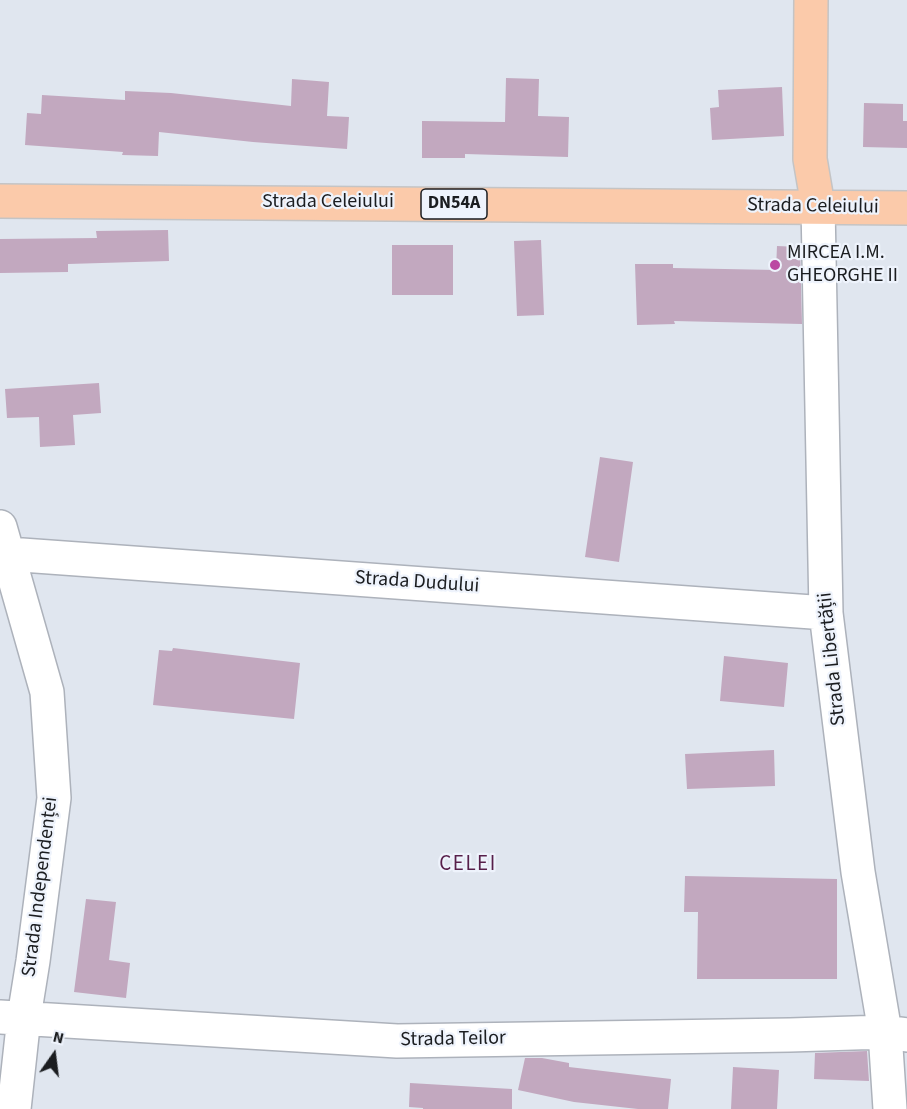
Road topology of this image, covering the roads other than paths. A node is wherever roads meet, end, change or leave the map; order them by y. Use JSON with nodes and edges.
{"nodes":[{"id":1,"x":811,"y":0,"type":"edge"},
{"id":2,"x":0,"y":201,"type":"edge"},
{"id":3,"x":818,"y":206,"type":"junction"},
{"id":4,"x":907,"y":208,"type":"edge"},
{"id":5,"x":4,"y":540,"type":"edge"},
{"id":6,"x":826,"y":613,"type":"junction"},
{"id":7,"x":12,"y":1017,"type":"edge"},
{"id":8,"x":896,"y":1033,"type":"edge"},
{"id":9,"x":14,"y":1109,"type":"edge"},
{"id":10,"x":890,"y":1109,"type":"edge"}],
"edges":[{"from":1,"to":3,"type":"main road"},
{"from":2,"to":3,"type":"main road","name":"Strada Celeiului","number":"DN54A"},
{"from":3,"to":4,"type":"main road","name":"Strada Celeiului","number":"DN54A"},
{"from":3,"to":6,"type":"street","name":"Strada Libertății"},
{"from":5,"to":6,"type":"street","name":"Strada Dudului"},
{"from":5,"to":7,"type":"street","name":"Strada Independenței"},
{"from":6,"to":8,"type":"street","name":"Strada Libertății"},
{"from":7,"to":8,"type":"street","name":"Strada Teilor"},
{"from":7,"to":9,"type":"street","name":"Strada Independenței"},
{"from":8,"to":10,"type":"street","name":"Strada Libertății"}]}
